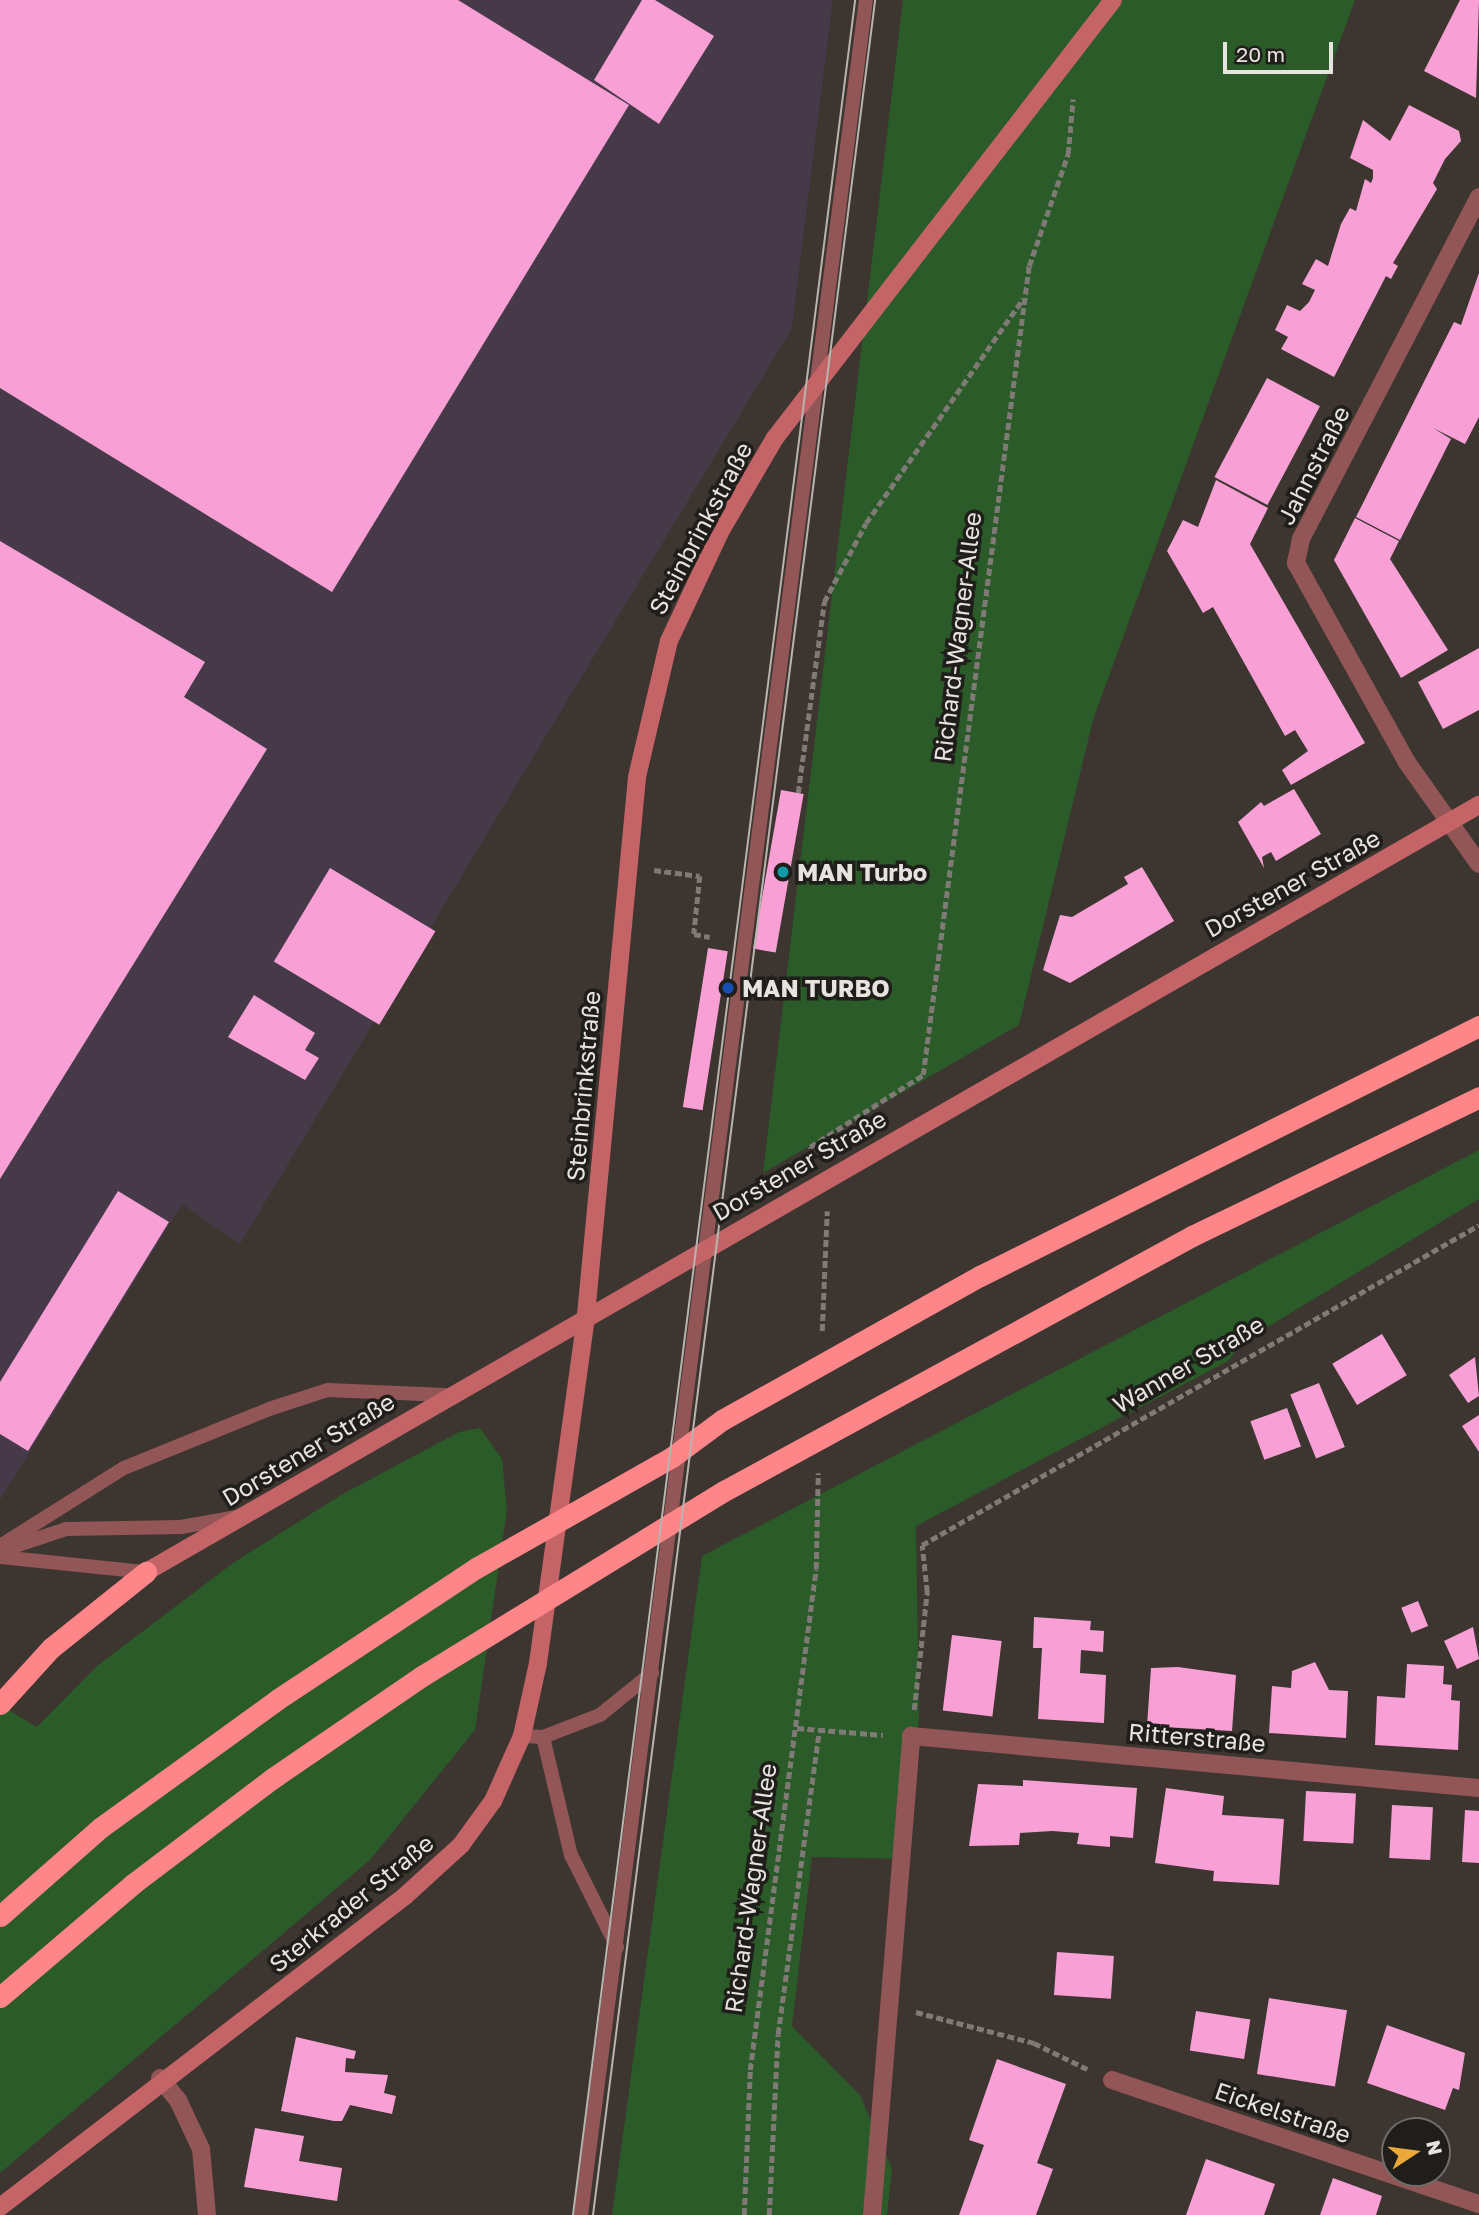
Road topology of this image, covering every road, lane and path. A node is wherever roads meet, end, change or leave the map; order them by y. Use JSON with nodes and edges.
{"nodes":[{"id":1,"x":866,"y":0,"type":"edge"},
{"id":2,"x":1113,"y":0,"type":"edge"},
{"id":3,"x":1078,"y":43,"type":"junction"},
{"id":4,"x":1479,"y":197,"type":"edge"},
{"id":5,"x":1025,"y":297,"type":"junction"},
{"id":6,"x":798,"y":793,"type":"dead end"},
{"id":7,"x":1479,"y":805,"type":"edge"},
{"id":8,"x":1452,"y":822,"type":"junction"},
{"id":9,"x":1479,"y":864,"type":"edge"},
{"id":10,"x":629,"y":866,"type":"junction"},
{"id":11,"x":710,"y":937,"type":"dead end"},
{"id":12,"x":1479,"y":1026,"type":"edge"},
{"id":13,"x":1479,"y":1097,"type":"edge"},
{"id":14,"x":821,"y":1180,"type":"junction"},
{"id":15,"x":1479,"y":1225,"type":"edge"},
{"id":16,"x":708,"y":1246,"type":"junction"},
{"id":17,"x":586,"y":1315,"type":"junction"},
{"id":18,"x":446,"y":1395,"type":"junction"},
{"id":19,"x":242,"y":1516,"type":"junction"},
{"id":20,"x":0,"y":1549,"type":"edge"},
{"id":21,"x":0,"y":1557,"type":"edge"},
{"id":22,"x":816,"y":1569,"type":"dead end"},
{"id":23,"x":146,"y":1572,"type":"junction"},
{"id":24,"x":652,"y":1673,"type":"junction"},
{"id":25,"x":0,"y":1703,"type":"edge"},
{"id":26,"x":797,"y":1728,"type":"junction"},
{"id":27,"x":819,"y":1732,"type":"junction"},
{"id":28,"x":523,"y":1736,"type":"junction"},
{"id":29,"x":911,"y":1736,"type":"junction"},
{"id":30,"x":543,"y":1737,"type":"junction"},
{"id":31,"x":1479,"y":1788,"type":"edge"},
{"id":32,"x":0,"y":1916,"type":"edge"},
{"id":33,"x":617,"y":1947,"type":"junction"},
{"id":34,"x":0,"y":1997,"type":"edge"},
{"id":35,"x":887,"y":2008,"type":"junction"},
{"id":36,"x":160,"y":2078,"type":"junction"},
{"id":37,"x":1112,"y":2080,"type":"joint"},
{"id":38,"x":1479,"y":2204,"type":"edge"},
{"id":39,"x":0,"y":2207,"type":"edge"},
{"id":40,"x":207,"y":2215,"type":"edge"},
{"id":41,"x":582,"y":2215,"type":"edge"},
{"id":42,"x":744,"y":2215,"type":"edge"},
{"id":43,"x":769,"y":2215,"type":"edge"},
{"id":44,"x":872,"y":2215,"type":"edge"}],
"edges":[{"from":1,"to":16,"type":"lane"},
{"from":2,"to":3,"type":"street","name":"Steinbrinkstraße"},
{"from":3,"to":5,"type":"path","name":"Richard-Wagner-Allee"},
{"from":3,"to":10,"type":"street","name":"Steinbrinkstraße"},
{"from":4,"to":8,"type":"street","name":"Jahnstraße"},
{"from":5,"to":6,"type":"path"},
{"from":5,"to":14,"type":"path","name":"Richard-Wagner-Allee"},
{"from":7,"to":8,"type":"street","name":"Dorstener Straße"},
{"from":8,"to":9,"type":"street"},
{"from":8,"to":14,"type":"street","name":"Dorstener Straße"},
{"from":10,"to":11,"type":"path"},
{"from":10,"to":17,"type":"street","name":"Steinbrinkstraße"},
{"from":12,"to":32,"type":"highway"},
{"from":13,"to":34,"type":"highway"},
{"from":14,"to":16,"type":"street","name":"Dorstener Straße"},
{"from":15,"to":29,"type":"path","name":"Wanner Straße"},
{"from":16,"to":17,"type":"street","name":"Dorstener Straße"},
{"from":16,"to":24,"type":"lane"},
{"from":17,"to":18,"type":"street","name":"Dorstener Straße"},
{"from":17,"to":28,"type":"street","name":"Sterkrader Straße"},
{"from":18,"to":19,"type":"street","name":"Dorstener Straße"},
{"from":18,"to":20,"type":"lane"},
{"from":19,"to":20,"type":"lane"},
{"from":19,"to":23,"type":"street","name":"Dorstener Straße"},
{"from":21,"to":23,"type":"lane"},
{"from":22,"to":26,"type":"path","name":"Richard-Wagner-Allee"},
{"from":23,"to":25,"type":"highway"},
{"from":24,"to":30,"type":"lane"},
{"from":24,"to":33,"type":"lane"},
{"from":26,"to":27,"type":"path"},
{"from":26,"to":42,"type":"path","name":"Richard-Wagner-Allee"},
{"from":27,"to":29,"type":"path"},
{"from":27,"to":43,"type":"path"},
{"from":28,"to":30,"type":"lane"},
{"from":28,"to":36,"type":"street","name":"Sterkrader Straße"},
{"from":29,"to":31,"type":"street","name":"Ritterstraße"},
{"from":29,"to":35,"type":"street"},
{"from":30,"to":33,"type":"lane"},
{"from":33,"to":41,"type":"lane"},
{"from":35,"to":37,"type":"path"},
{"from":35,"to":44,"type":"street"},
{"from":36,"to":39,"type":"street","name":"Sterkrader Straße"},
{"from":36,"to":40,"type":"street"},
{"from":37,"to":38,"type":"street","name":"Eickelstraße"}]}
